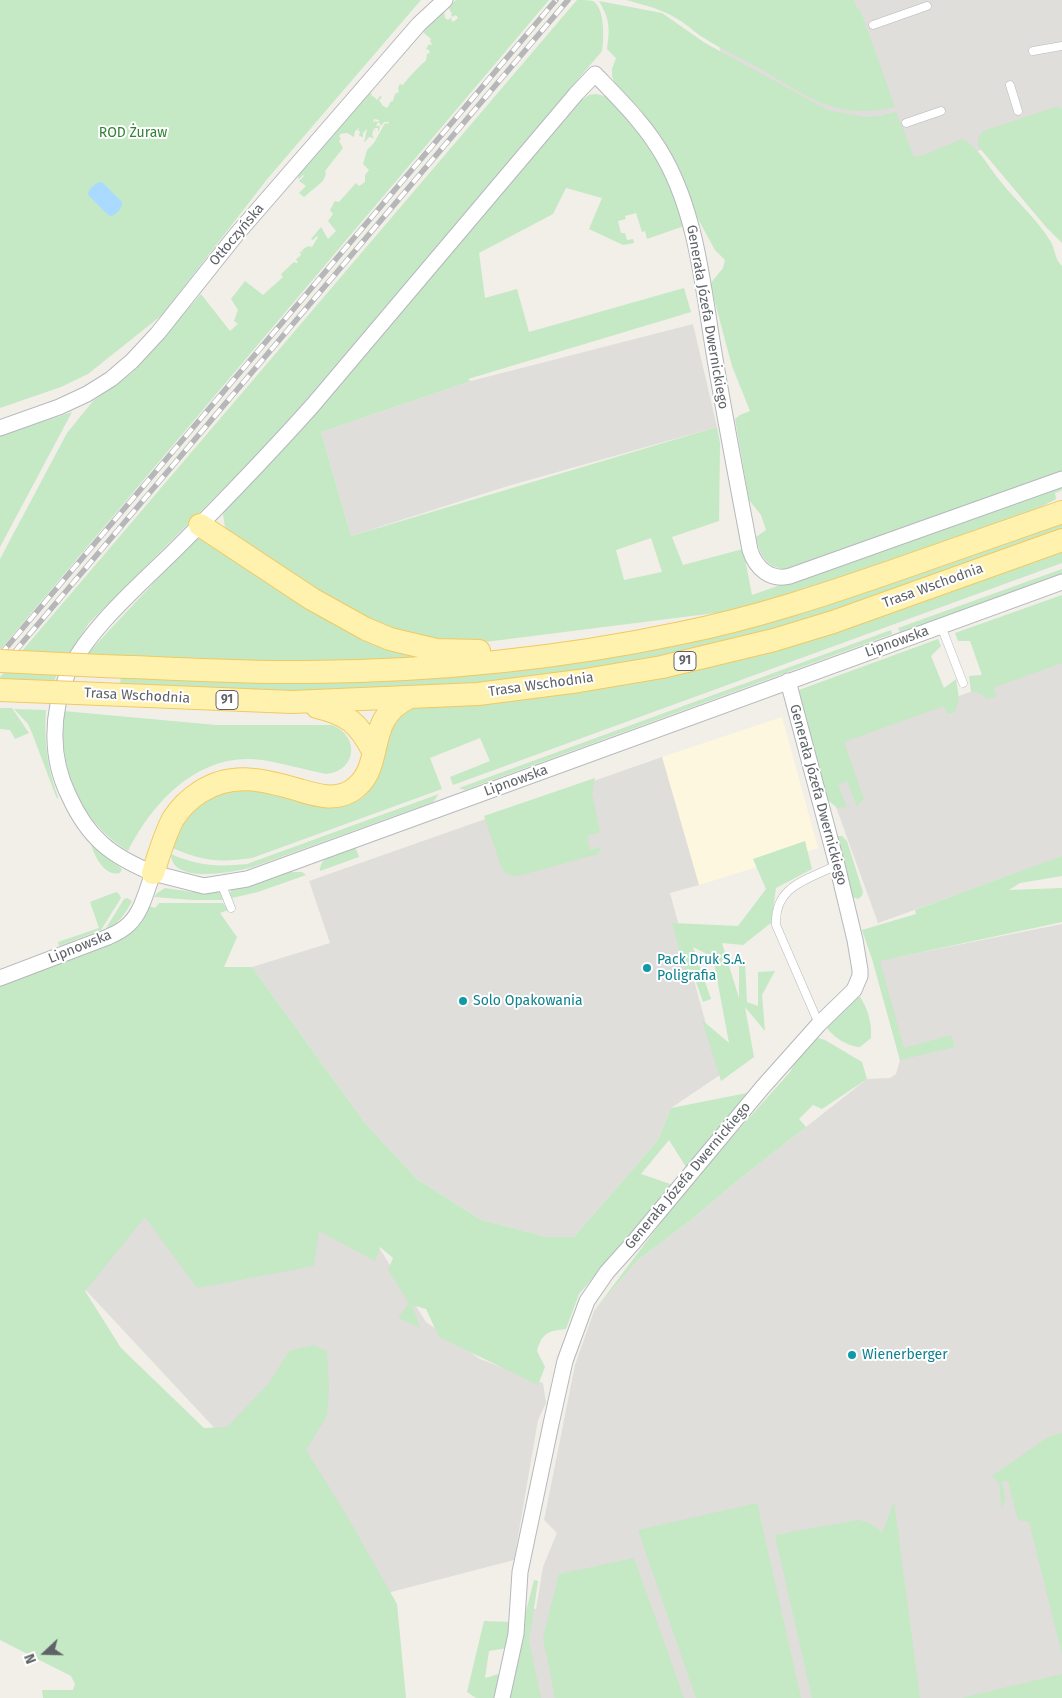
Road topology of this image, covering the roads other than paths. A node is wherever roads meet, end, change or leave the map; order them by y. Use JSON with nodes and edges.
{"nodes":[{"id":1,"x":445,"y":0,"type":"edge"},
{"id":2,"x":927,"y":6,"type":"dead end"},
{"id":3,"x":873,"y":25,"type":"dead end"},
{"id":4,"x":1062,"y":46,"type":"edge"},
{"id":5,"x":1033,"y":51,"type":"dead end"},
{"id":6,"x":1010,"y":86,"type":"dead end"},
{"id":7,"x":941,"y":111,"type":"dead end"},
{"id":8,"x":1018,"y":111,"type":"dead end"},
{"id":9,"x":906,"y":123,"type":"dead end"},
{"id":10,"x":0,"y":428,"type":"edge"},
{"id":11,"x":1062,"y":479,"type":"edge"},
{"id":12,"x":1062,"y":512,"type":"edge"},
{"id":13,"x":200,"y":525,"type":"junction"},
{"id":14,"x":1062,"y":540,"type":"edge"},
{"id":15,"x":1062,"y":582,"type":"edge"},
{"id":16,"x":941,"y":626,"type":"junction"},
{"id":17,"x":532,"y":658,"type":"junction"},
{"id":18,"x":0,"y":661,"type":"edge"},
{"id":19,"x":788,"y":681,"type":"junction"},
{"id":20,"x":963,"y":683,"type":"dead end"},
{"id":21,"x":0,"y":690,"type":"edge"},
{"id":22,"x":408,"y":698,"type":"junction"},
{"id":23,"x":292,"y":702,"type":"junction"},
{"id":24,"x":373,"y":751,"type":"junction"},
{"id":25,"x":837,"y":865,"type":"junction"},
{"id":26,"x":153,"y":873,"type":"junction"},
{"id":27,"x":221,"y":883,"type":"junction"},
{"id":28,"x":231,"y":908,"type":"dead end"},
{"id":29,"x":0,"y":978,"type":"edge"},
{"id":30,"x":819,"y":1024,"type":"junction"},
{"id":31,"x":502,"y":1698,"type":"edge"}],
"edges":[{"from":1,"to":10,"type":"street","name":"Otłoczyńska"},
{"from":2,"to":3,"type":"lane"},
{"from":4,"to":5,"type":"lane"},
{"from":6,"to":8,"type":"lane"},
{"from":7,"to":9,"type":"lane"},
{"from":11,"to":13,"type":"street","name":"Generała Józefa Dwernickiego"},
{"from":12,"to":17,"type":"main road","name":"Trasa Wschodnia","number":"91"},
{"from":13,"to":17,"type":"main road"},
{"from":13,"to":26,"type":"street"},
{"from":14,"to":22,"type":"main road","name":"Trasa Wschodnia","number":"91"},
{"from":15,"to":16,"type":"street","name":"Lipnowska"},
{"from":16,"to":19,"type":"street","name":"Lipnowska"},
{"from":16,"to":20,"type":"lane"},
{"from":17,"to":18,"type":"main road","name":"Trasa Wschodnia","number":"91","bridge":true},
{"from":19,"to":25,"type":"street","name":"Generała Józefa Dwernickiego"},
{"from":19,"to":27,"type":"street","name":"Lipnowska"},
{"from":21,"to":23,"type":"main road","name":"Trasa Wschodnia","number":"91","bridge":true},
{"from":22,"to":23,"type":"main road","name":"Trasa Wschodnia","number":"91"},
{"from":22,"to":24,"type":"main road"},
{"from":23,"to":24,"type":"main road"},
{"from":24,"to":26,"type":"main road"},
{"from":25,"to":30,"type":"street","name":"Generała Józefa Dwernickiego"},
{"from":25,"to":30,"type":"lane"},
{"from":26,"to":27,"type":"street","name":"Lipnowska"},
{"from":26,"to":29,"type":"street","name":"Lipnowska"},
{"from":27,"to":28,"type":"lane"},
{"from":30,"to":31,"type":"street","name":"Generała Józefa Dwernickiego"}]}
